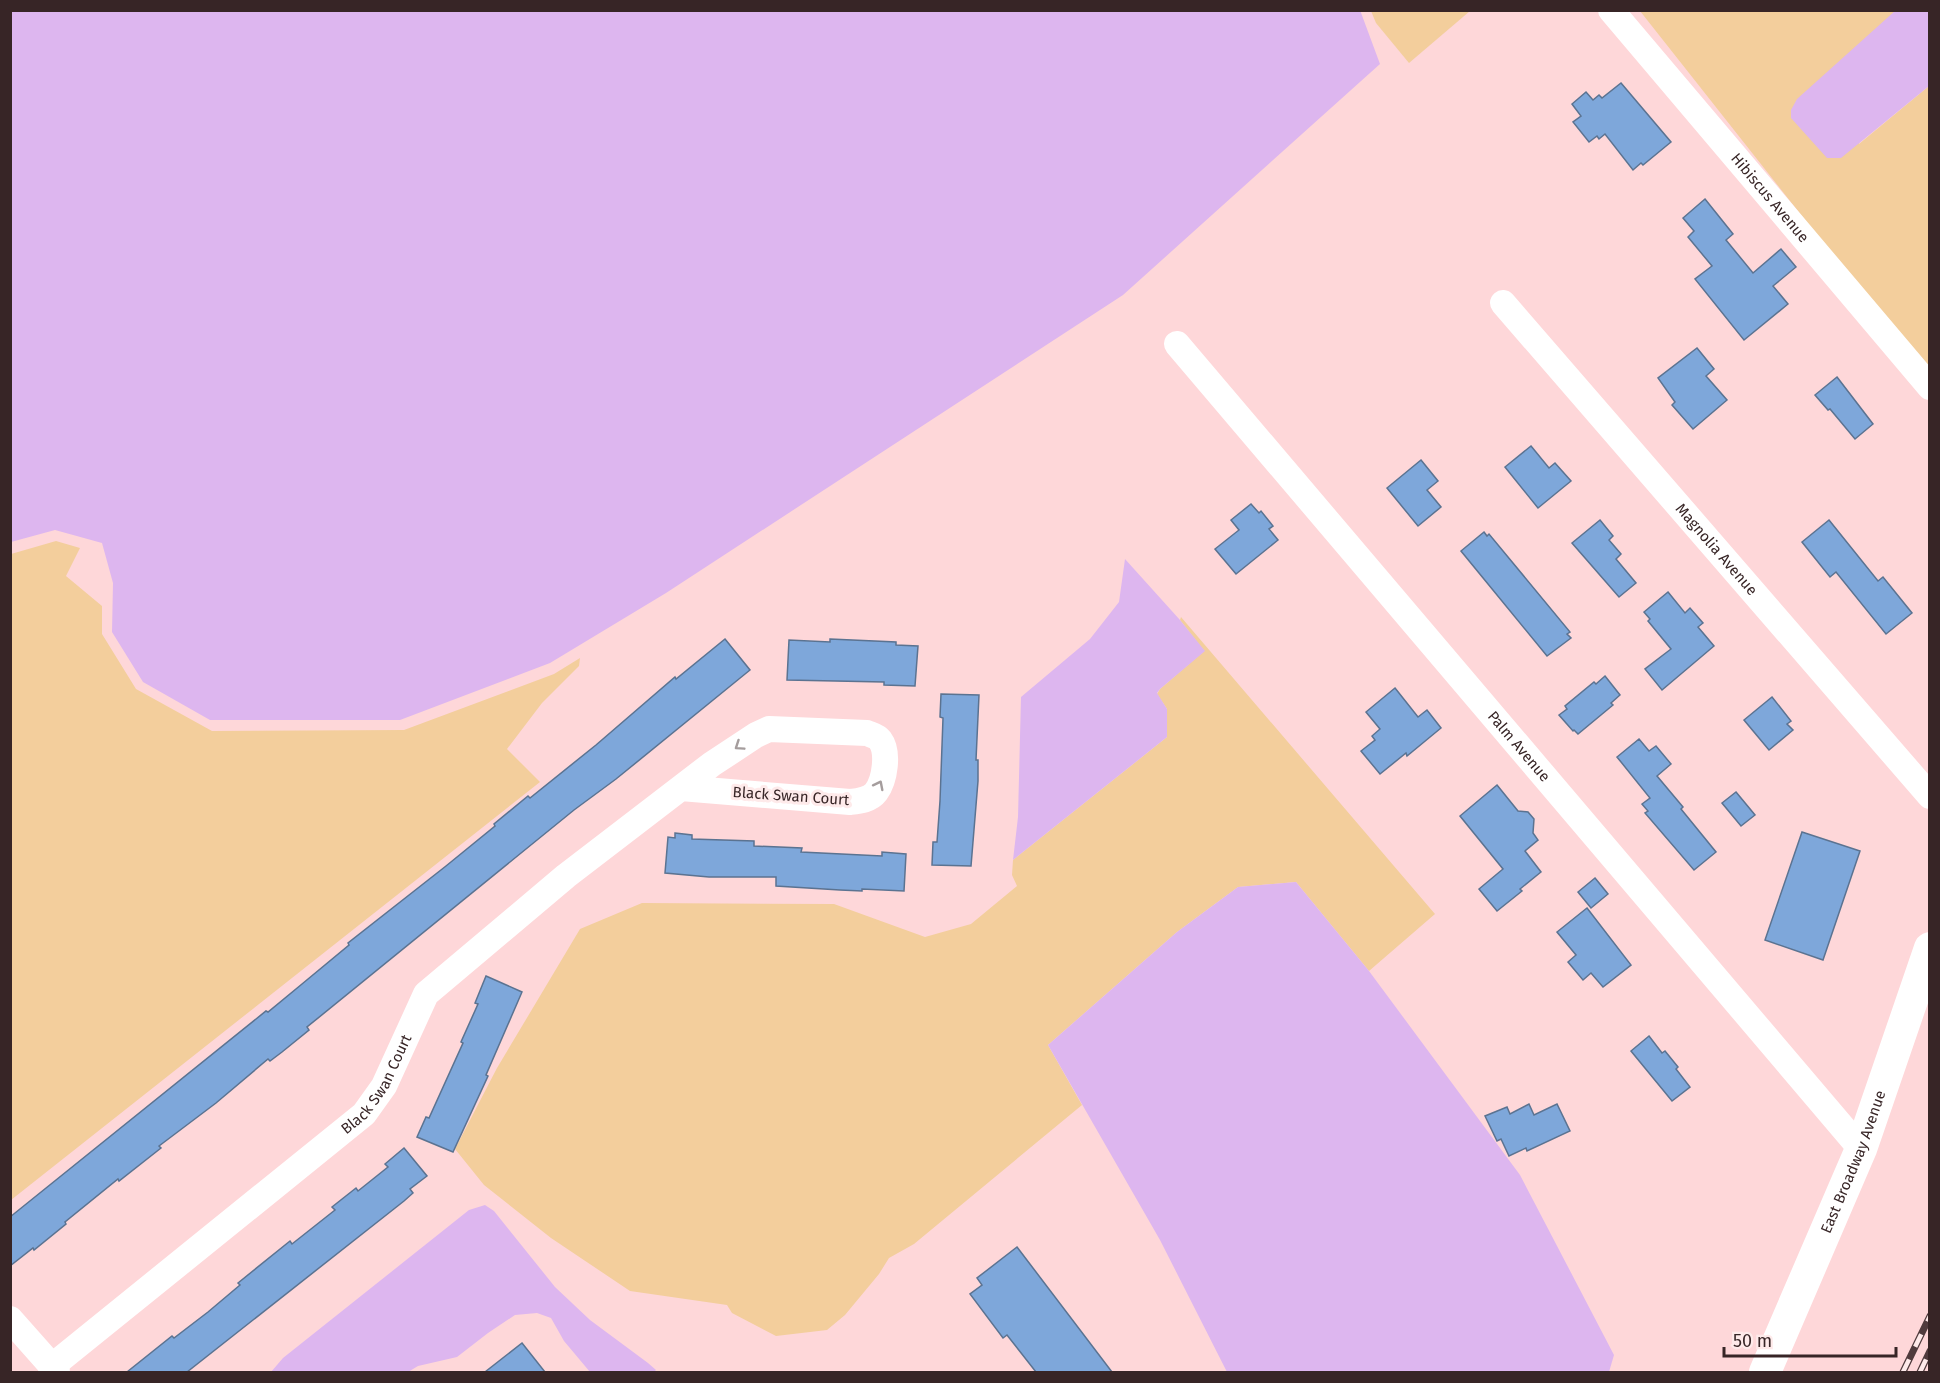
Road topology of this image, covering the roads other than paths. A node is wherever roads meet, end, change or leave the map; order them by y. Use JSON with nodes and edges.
{"nodes":[{"id":1,"x":1611,"y":10,"type":"edge"},
{"id":2,"x":1503,"y":303,"type":"dead end"},
{"id":3,"x":1177,"y":344,"type":"dead end"},
{"id":4,"x":1929,"y":387,"type":"edge"},
{"id":5,"x":681,"y":788,"type":"junction"},
{"id":6,"x":1929,"y":796,"type":"edge"},
{"id":7,"x":1929,"y":948,"type":"edge"},
{"id":8,"x":1861,"y":1149,"type":"junction"},
{"id":9,"x":10,"y":1319,"type":"edge"},
{"id":10,"x":54,"y":1370,"type":"edge"},
{"id":11,"x":1765,"y":1372,"type":"edge"}],
"edges":[{"from":1,"to":4,"type":"street","name":"Hibiscus Avenue"},
{"from":2,"to":6,"type":"street","name":"Magnolia Avenue"},
{"from":3,"to":8,"type":"street","name":"Palm Avenue"},
{"from":5,"to":5,"type":"street","name":"Black Swan Court","one_way":true},
{"from":5,"to":10,"type":"street","name":"Black Swan Court"},
{"from":7,"to":8,"type":"main road","name":"East Broadway Avenue"},
{"from":8,"to":11,"type":"main road","name":"East Broadway Avenue"},
{"from":9,"to":10,"type":"street"}]}
